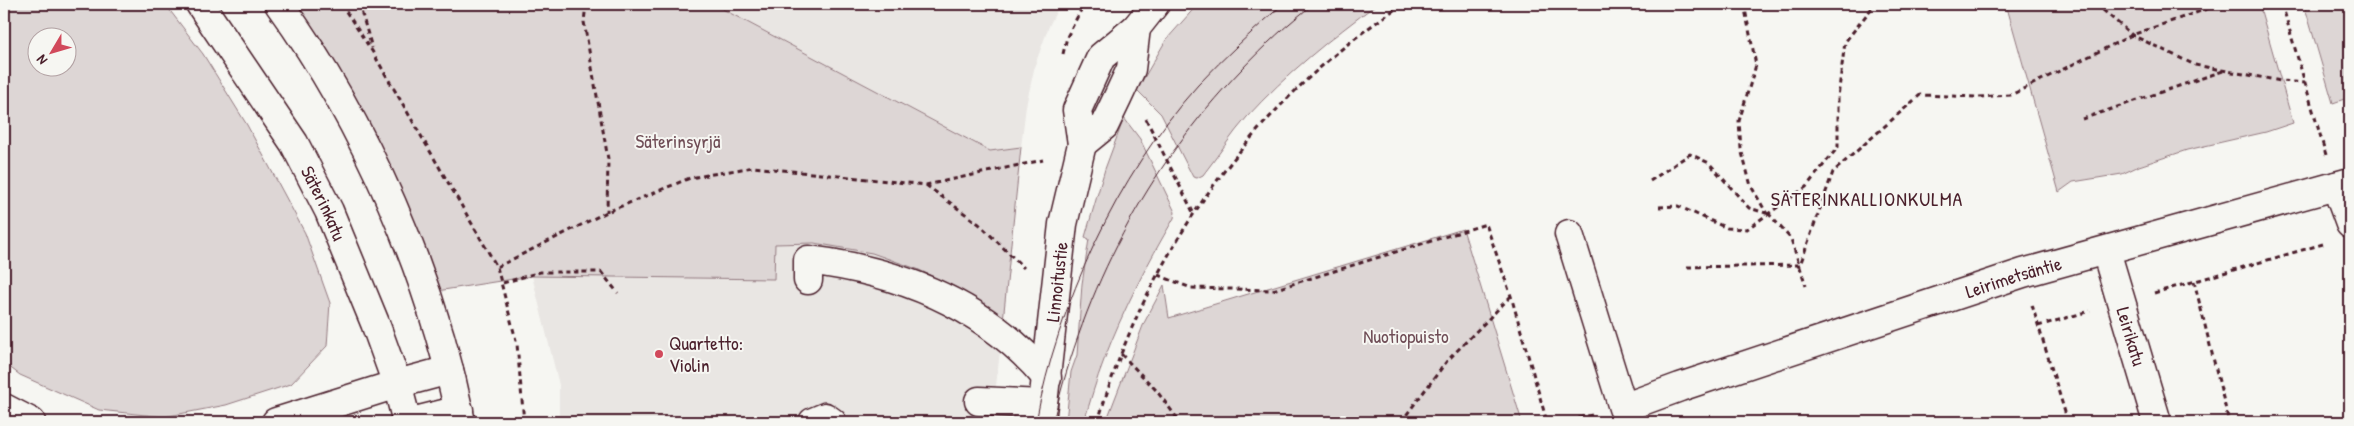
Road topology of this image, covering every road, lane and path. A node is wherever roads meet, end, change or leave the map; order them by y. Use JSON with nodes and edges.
{"nodes":[{"id":1,"x":200,"y":4,"type":"edge"},
{"id":2,"x":279,"y":4,"type":"edge"},
{"id":3,"x":341,"y":4,"type":"edge"},
{"id":4,"x":359,"y":4,"type":"edge"},
{"id":5,"x":586,"y":4,"type":"edge"},
{"id":6,"x":1155,"y":4,"type":"edge"},
{"id":7,"x":1403,"y":4,"type":"edge"},
{"id":8,"x":1744,"y":4,"type":"edge"},
{"id":9,"x":1875,"y":4,"type":"edge"},
{"id":10,"x":2096,"y":4,"type":"edge"},
{"id":11,"x":2221,"y":4,"type":"edge"},
{"id":12,"x":2282,"y":4,"type":"edge"},
{"id":13,"x":2132,"y":35,"type":"junction"},
{"id":14,"x":372,"y":51,"type":"junction"},
{"id":15,"x":2224,"y":71,"type":"junction"},
{"id":16,"x":2305,"y":83,"type":"junction"},
{"id":17,"x":2082,"y":119,"type":"dead end"},
{"id":18,"x":1043,"y":160,"type":"dead end"},
{"id":19,"x":1650,"y":181,"type":"dead end"},
{"id":20,"x":2343,"y":184,"type":"edge"},
{"id":21,"x":926,"y":185,"type":"junction"},
{"id":22,"x":1659,"y":207,"type":"dead end"},
{"id":23,"x":607,"y":212,"type":"junction"},
{"id":24,"x":1767,"y":213,"type":"junction"},
{"id":25,"x":2341,"y":233,"type":"edge"},
{"id":26,"x":1569,"y":234,"type":"dead end"},
{"id":27,"x":2106,"y":251,"type":"junction"},
{"id":28,"x":1800,"y":265,"type":"junction"},
{"id":29,"x":498,"y":267,"type":"junction"},
{"id":30,"x":1688,"y":267,"type":"dead end"},
{"id":31,"x":2023,"y":273,"type":"junction"},
{"id":32,"x":1030,"y":274,"type":"dead end"},
{"id":33,"x":1158,"y":275,"type":"junction"},
{"id":34,"x":808,"y":280,"type":"dead end"},
{"id":35,"x":2194,"y":281,"type":"junction"},
{"id":36,"x":503,"y":283,"type":"junction"},
{"id":37,"x":1806,"y":286,"type":"dead end"},
{"id":38,"x":618,"y":293,"type":"dead end"},
{"id":39,"x":1511,"y":296,"type":"junction"},
{"id":40,"x":2122,"y":302,"type":"junction"},
{"id":41,"x":2038,"y":326,"type":"junction"},
{"id":42,"x":1121,"y":354,"type":"junction"},
{"id":43,"x":448,"y":370,"type":"junction"},
{"id":44,"x":397,"y":384,"type":"junction"},
{"id":45,"x":978,"y":401,"type":"dead end"},
{"id":46,"x":1044,"y":401,"type":"edge"},
{"id":47,"x":4,"y":408,"type":"edge"},
{"id":48,"x":460,"y":416,"type":"edge"},
{"id":49,"x":31,"y":422,"type":"edge"},
{"id":50,"x":276,"y":422,"type":"edge"},
{"id":51,"x":407,"y":422,"type":"edge"},
{"id":52,"x":411,"y":422,"type":"edge"},
{"id":53,"x":524,"y":422,"type":"edge"},
{"id":54,"x":813,"y":422,"type":"edge"},
{"id":55,"x":832,"y":422,"type":"edge"},
{"id":56,"x":1098,"y":422,"type":"edge"},
{"id":57,"x":1180,"y":422,"type":"edge"},
{"id":58,"x":1401,"y":422,"type":"edge"},
{"id":59,"x":1547,"y":422,"type":"edge"},
{"id":60,"x":2068,"y":422,"type":"edge"},
{"id":61,"x":2157,"y":422,"type":"edge"},
{"id":62,"x":2229,"y":422,"type":"edge"}],
"edges":[{"from":1,"to":44,"type":"main road","name":"Säterinkatu"},
{"from":2,"to":43,"type":"main road"},
{"from":3,"to":14,"type":"path"},
{"from":4,"to":14,"type":"path"},
{"from":5,"to":23,"type":"path"},
{"from":6,"to":46,"type":"main road","name":"Linnoitustie"},
{"from":7,"to":33,"type":"path"},
{"from":8,"to":24,"type":"path"},
{"from":9,"to":24,"type":"path"},
{"from":10,"to":13,"type":"path"},
{"from":11,"to":13,"type":"path"},
{"from":12,"to":16,"type":"path"},
{"from":13,"to":15,"type":"path"},
{"from":13,"to":28,"type":"path"},
{"from":14,"to":29,"type":"path"},
{"from":15,"to":16,"type":"path"},
{"from":15,"to":17,"type":"path"},
{"from":16,"to":20,"type":"path"},
{"from":18,"to":21,"type":"path"},
{"from":19,"to":24,"type":"path"},
{"from":20,"to":25,"type":"main road"},
{"from":20,"to":27,"type":"main road","name":"Leirimetsäntie"},
{"from":21,"to":23,"type":"path"},
{"from":21,"to":32,"type":"path"},
{"from":22,"to":24,"type":"path"},
{"from":23,"to":29,"type":"path"},
{"from":24,"to":28,"type":"path"},
{"from":25,"to":35,"type":"path"},
{"from":26,"to":31,"type":"main road","name":"Leirimetsäntie"},
{"from":27,"to":31,"type":"main road","name":"Leirimetsäntie"},
{"from":27,"to":40,"type":"main road","name":"Leirikatu"},
{"from":28,"to":30,"type":"path"},
{"from":28,"to":37,"type":"path"},
{"from":29,"to":36,"type":"path"},
{"from":31,"to":41,"type":"path"},
{"from":33,"to":39,"type":"path"},
{"from":33,"to":42,"type":"path"},
{"from":34,"to":46,"type":"main road"},
{"from":35,"to":40,"type":"path"},
{"from":35,"to":62,"type":"path"},
{"from":36,"to":38,"type":"path"},
{"from":36,"to":53,"type":"path"},
{"from":39,"to":58,"type":"path"},
{"from":39,"to":59,"type":"path"},
{"from":40,"to":41,"type":"path"},
{"from":40,"to":61,"type":"main road","name":"Leirikatu"},
{"from":41,"to":60,"type":"path"},
{"from":42,"to":56,"type":"path"},
{"from":42,"to":57,"type":"path"},
{"from":43,"to":44,"type":"main road"},
{"from":43,"to":48,"type":"main road"},
{"from":44,"to":50,"type":"main road"},
{"from":44,"to":51,"type":"main road","name":"Säterinkatu"},
{"from":45,"to":46,"type":"main road"},
{"from":47,"to":49,"type":"main road"},
{"from":48,"to":52,"type":"main road"},
{"from":54,"to":55,"type":"main road"}]}
